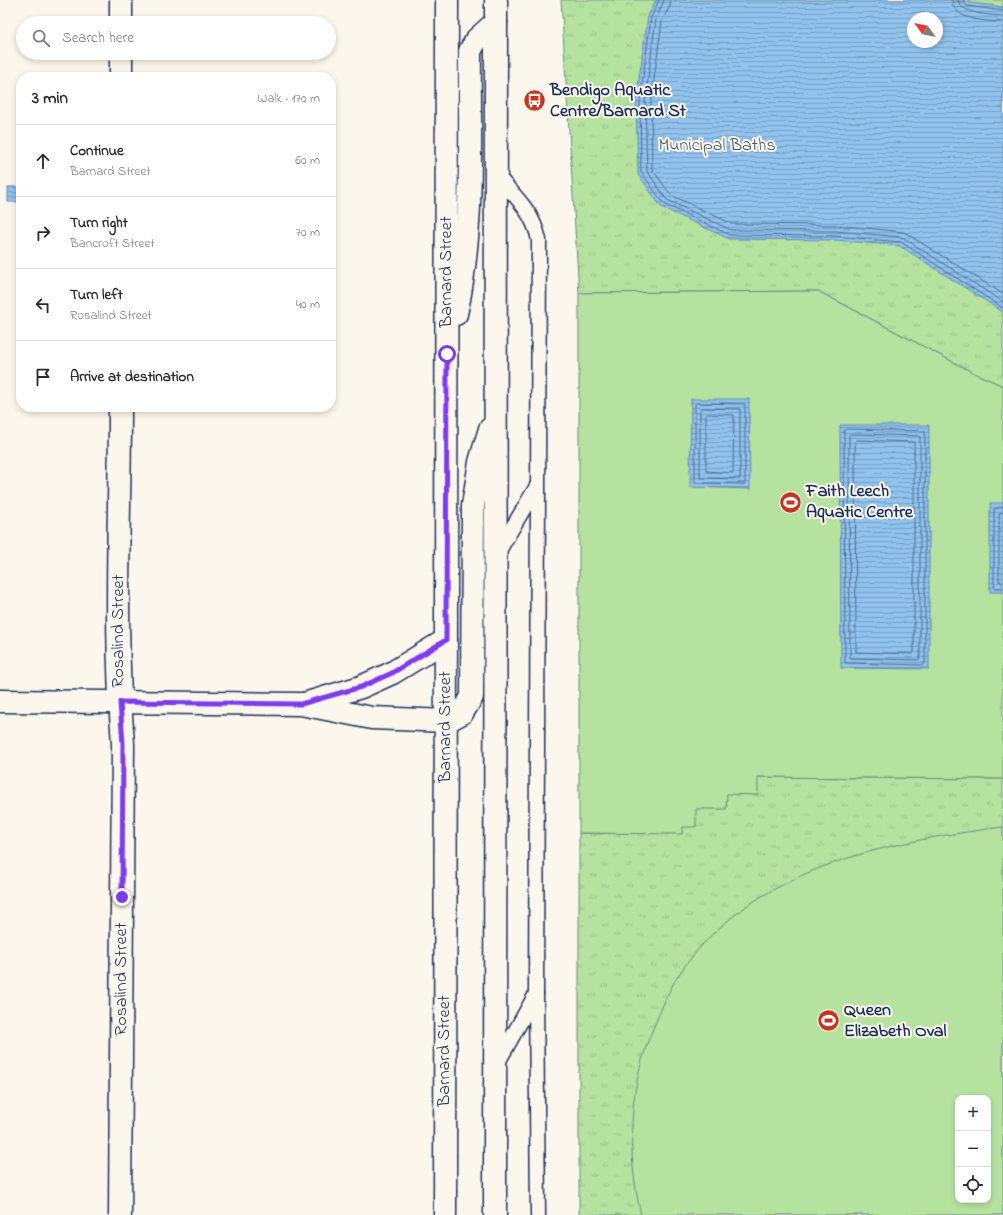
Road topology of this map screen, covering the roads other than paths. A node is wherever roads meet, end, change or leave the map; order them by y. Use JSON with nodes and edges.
{"nodes":[{"id":1,"x":121,"y":0,"type":"edge"},
{"id":2,"x":447,"y":0,"type":"edge"},
{"id":3,"x":496,"y":0,"type":"edge"},
{"id":4,"x":121,"y":16,"type":"edge"},
{"id":5,"x":496,"y":22,"type":"junction"},
{"id":6,"x":121,"y":60,"type":"edge"},
{"id":7,"x":121,"y":72,"type":"edge"},
{"id":8,"x":497,"y":176,"type":"junction"},
{"id":9,"x":447,"y":354,"type":"junction"},
{"id":10,"x":496,"y":411,"type":"junction"},
{"id":11,"x":120,"y":412,"type":"edge"},
{"id":12,"x":537,"y":485,"type":"junction"},
{"id":13,"x":496,"y":556,"type":"junction"},
{"id":14,"x":446,"y":640,"type":"junction"},
{"id":15,"x":0,"y":701,"type":"edge"},
{"id":16,"x":120,"y":702,"type":"junction"},
{"id":17,"x":301,"y":704,"type":"junction"},
{"id":18,"x":447,"y":721,"type":"junction"},
{"id":19,"x":536,"y":994,"type":"junction"},
{"id":20,"x":496,"y":1067,"type":"junction"},
{"id":21,"x":120,"y":1215,"type":"edge"},
{"id":22,"x":445,"y":1215,"type":"edge"},
{"id":23,"x":495,"y":1215,"type":"edge"},
{"id":24,"x":538,"y":1215,"type":"edge"}],
"edges":[{"from":1,"to":4,"type":"main road"},
{"from":2,"to":9,"type":"main road","name":"Barnard Street"},
{"from":3,"to":5,"type":"main road"},
{"from":5,"to":8,"type":"main road"},
{"from":5,"to":9,"type":"main road"},
{"from":6,"to":7,"type":"main road"},
{"from":8,"to":10,"type":"main road"},
{"from":8,"to":12,"type":"lane"},
{"from":9,"to":14,"type":"main road","name":"Barnard Street"},
{"from":10,"to":13,"type":"main road"},
{"from":10,"to":18,"type":"main road"},
{"from":11,"to":16,"type":"main road","name":"Rosalind Street"},
{"from":12,"to":13,"type":"lane"},
{"from":12,"to":19,"type":"lane"},
{"from":13,"to":20,"type":"main road"},
{"from":14,"to":17,"type":"main road"},
{"from":14,"to":18,"type":"main road","name":"Barnard Street"},
{"from":15,"to":16,"type":"main road"},
{"from":16,"to":17,"type":"main road"},
{"from":16,"to":21,"type":"main road","name":"Rosalind Street"},
{"from":17,"to":18,"type":"main road"},
{"from":18,"to":22,"type":"main road","name":"Barnard Street"},
{"from":19,"to":20,"type":"lane"},
{"from":19,"to":24,"type":"lane"},
{"from":20,"to":23,"type":"main road"}]}
